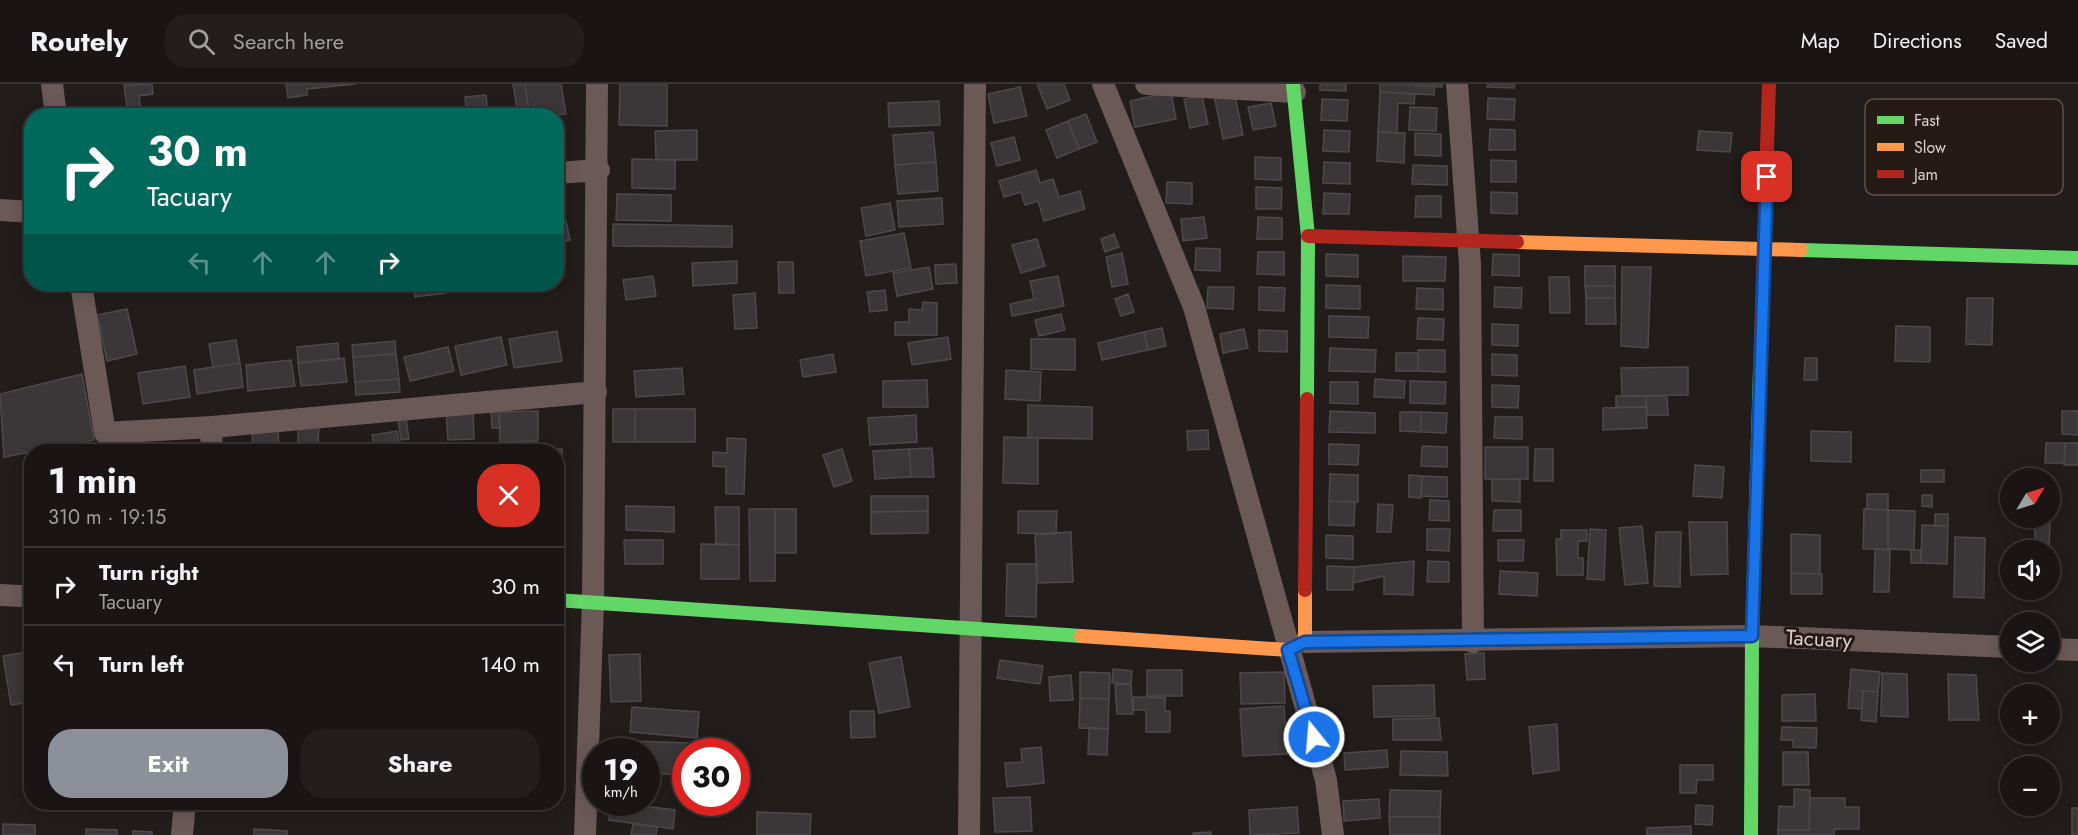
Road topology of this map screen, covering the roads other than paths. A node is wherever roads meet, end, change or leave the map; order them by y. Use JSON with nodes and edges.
{"nodes":[{"id":1,"x":52,"y":84,"type":"edge"},
{"id":2,"x":597,"y":84,"type":"edge"},
{"id":3,"x":975,"y":84,"type":"edge"},
{"id":4,"x":1103,"y":84,"type":"edge"},
{"id":5,"x":1146,"y":84,"type":"edge"},
{"id":6,"x":1457,"y":84,"type":"edge"},
{"id":7,"x":1769,"y":84,"type":"edge"},
{"id":8,"x":1294,"y":88,"type":"edge"},
{"id":9,"x":55,"y":108,"type":"edge"},
{"id":10,"x":599,"y":170,"type":"junction"},
{"id":11,"x":564,"y":172,"type":"edge"},
{"id":12,"x":0,"y":210,"type":"edge"},
{"id":13,"x":24,"y":212,"type":"edge"},
{"id":14,"x":1308,"y":236,"type":"junction"},
{"id":15,"x":1468,"y":241,"type":"junction"},
{"id":16,"x":1766,"y":247,"type":"junction"},
{"id":17,"x":2078,"y":258,"type":"edge"},
{"id":18,"x":82,"y":291,"type":"edge"},
{"id":19,"x":596,"y":392,"type":"junction"},
{"id":20,"x":212,"y":427,"type":"junction"},
{"id":21,"x":211,"y":444,"type":"edge"},
{"id":22,"x":564,"y":600,"type":"edge"},
{"id":23,"x":593,"y":602,"type":"junction"},
{"id":24,"x":972,"y":630,"type":"junction"},
{"id":25,"x":1752,"y":636,"type":"junction"},
{"id":26,"x":1473,"y":642,"type":"junction"},
{"id":27,"x":1296,"y":646,"type":"junction"},
{"id":28,"x":2000,"y":647,"type":"edge"},
{"id":29,"x":2060,"y":649,"type":"edge"},
{"id":30,"x":2078,"y":650,"type":"edge"},
{"id":31,"x":184,"y":810,"type":"edge"},
{"id":32,"x":182,"y":835,"type":"edge"},
{"id":33,"x":585,"y":835,"type":"edge"},
{"id":34,"x":969,"y":835,"type":"edge"},
{"id":35,"x":1333,"y":835,"type":"edge"},
{"id":36,"x":1751,"y":835,"type":"edge"}],
"edges":[{"from":1,"to":9,"type":"street"},
{"from":2,"to":10,"type":"street"},
{"from":3,"to":24,"type":"street"},
{"from":4,"to":27,"type":"street"},
{"from":5,"to":8,"type":"street"},
{"from":6,"to":15,"type":"street"},
{"from":7,"to":16,"type":"street"},
{"from":8,"to":14,"type":"street"},
{"from":10,"to":11,"type":"street"},
{"from":10,"to":19,"type":"street"},
{"from":12,"to":13,"type":"street"},
{"from":14,"to":15,"type":"street"},
{"from":14,"to":27,"type":"street"},
{"from":15,"to":16,"type":"street"},
{"from":15,"to":26,"type":"street"},
{"from":16,"to":17,"type":"street"},
{"from":16,"to":25,"type":"street"},
{"from":18,"to":20,"type":"street"},
{"from":19,"to":20,"type":"street"},
{"from":19,"to":23,"type":"street"},
{"from":20,"to":21,"type":"street"},
{"from":22,"to":23,"type":"street"},
{"from":23,"to":24,"type":"street"},
{"from":23,"to":33,"type":"street"},
{"from":24,"to":27,"type":"street"},
{"from":24,"to":34,"type":"street"},
{"from":25,"to":26,"type":"street","name":"Tacuary"},
{"from":25,"to":28,"type":"street","name":"Tacuary"},
{"from":25,"to":36,"type":"street"},
{"from":26,"to":27,"type":"street","name":"Tacuary"},
{"from":27,"to":35,"type":"street"},
{"from":29,"to":30,"type":"street"},
{"from":31,"to":32,"type":"street"}]}
